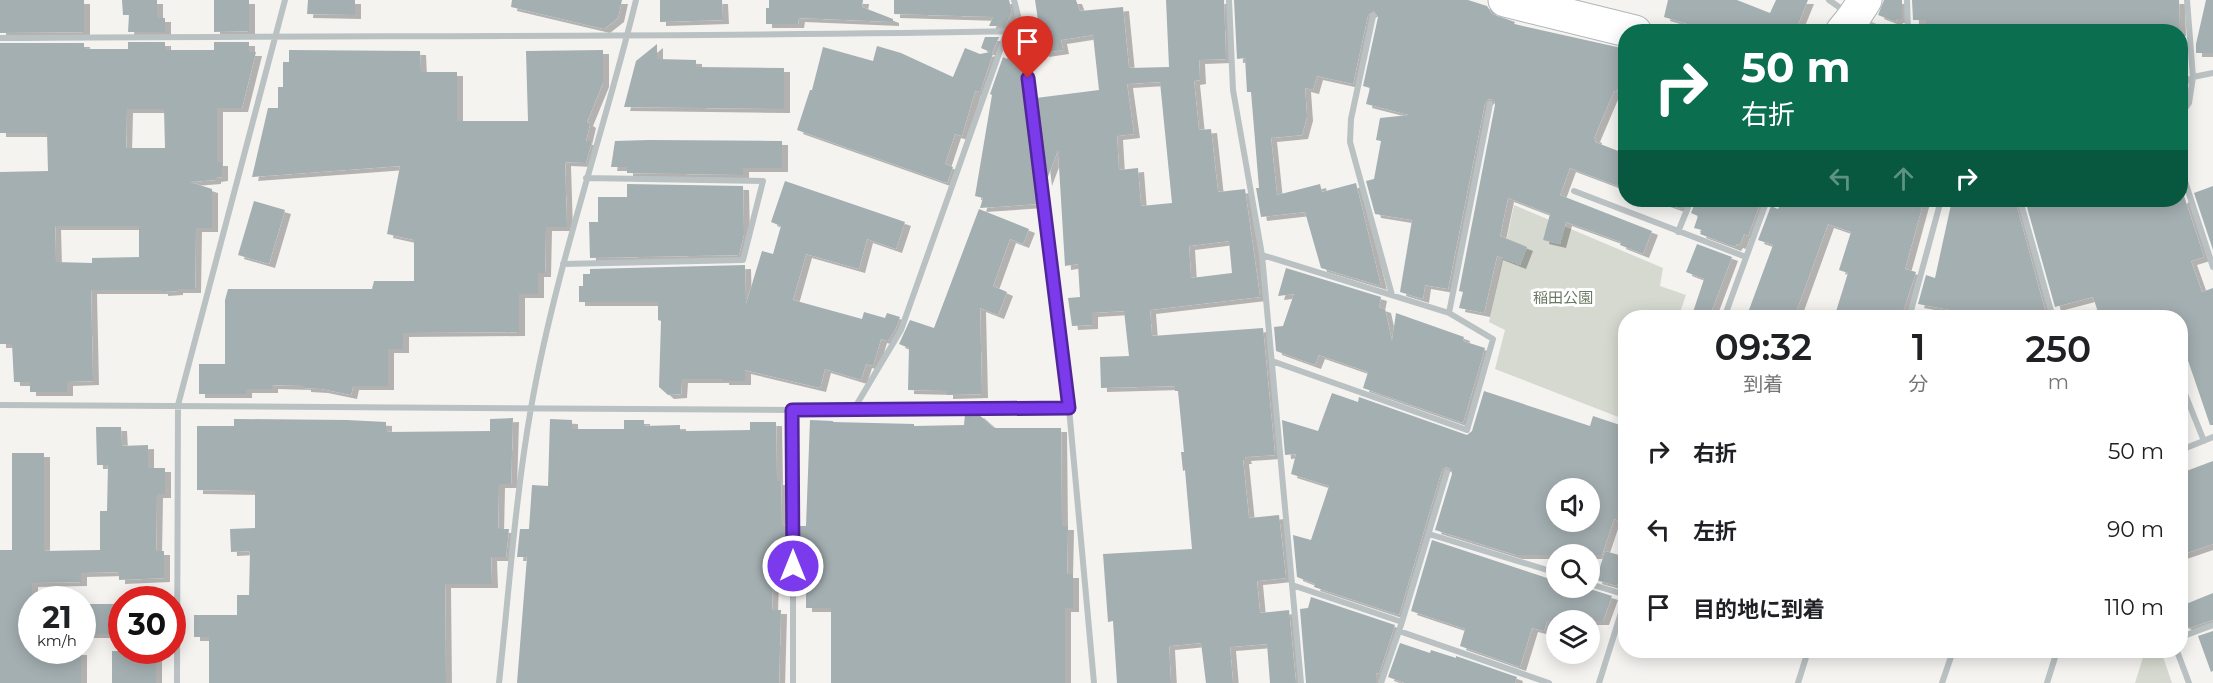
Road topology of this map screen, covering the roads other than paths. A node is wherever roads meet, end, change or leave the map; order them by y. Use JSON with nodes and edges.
{"nodes":[{"id":1,"x":285,"y":0,"type":"edge"},
{"id":2,"x":636,"y":0,"type":"edge"},
{"id":3,"x":1014,"y":0,"type":"edge"},
{"id":4,"x":1229,"y":0,"type":"edge"},
{"id":5,"x":1505,"y":0,"type":"edge"},
{"id":6,"x":1907,"y":0,"type":"edge"},
{"id":7,"x":2187,"y":0,"type":"edge"},
{"id":8,"x":1848,"y":12,"type":"edge"},
{"id":9,"x":1374,"y":16,"type":"dead end"},
{"id":10,"x":1871,"y":24,"type":"edge"},
{"id":11,"x":1908,"y":24,"type":"edge"},
{"id":12,"x":1618,"y":28,"type":"edge"},
{"id":13,"x":1007,"y":31,"type":"junction"},
{"id":14,"x":1022,"y":31,"type":"junction"},
{"id":15,"x":275,"y":36,"type":"junction"},
{"id":16,"x":627,"y":37,"type":"junction"},
{"id":17,"x":0,"y":38,"type":"edge"},
{"id":18,"x":2213,"y":73,"type":"edge"},
{"id":19,"x":2193,"y":77,"type":"junction"},
{"id":20,"x":2188,"y":80,"type":"edge"},
{"id":21,"x":1490,"y":104,"type":"dead end"},
{"id":22,"x":2188,"y":104,"type":"edge"},
{"id":23,"x":586,"y":178,"type":"junction"},
{"id":24,"x":2188,"y":190,"type":"edge"},
{"id":25,"x":1574,"y":191,"type":"dead end"},
{"id":26,"x":1688,"y":207,"type":"edge"},
{"id":27,"x":1764,"y":207,"type":"edge"},
{"id":28,"x":1939,"y":207,"type":"edge"},
{"id":29,"x":2022,"y":207,"type":"edge"},
{"id":30,"x":1678,"y":232,"type":"junction"},
{"id":31,"x":1263,"y":255,"type":"junction"},
{"id":32,"x":1746,"y":257,"type":"junction"},
{"id":33,"x":563,"y":264,"type":"junction"},
{"id":34,"x":2213,"y":267,"type":"edge"},
{"id":35,"x":1392,"y":295,"type":"junction"},
{"id":36,"x":1727,"y":310,"type":"edge"},
{"id":37,"x":1911,"y":310,"type":"edge"},
{"id":38,"x":2051,"y":310,"type":"edge"},
{"id":39,"x":1449,"y":313,"type":"junction"},
{"id":40,"x":1272,"y":361,"type":"junction"},
{"id":41,"x":2188,"y":401,"type":"edge"},
{"id":42,"x":0,"y":405,"type":"edge"},
{"id":43,"x":178,"y":405,"type":"junction"},
{"id":44,"x":531,"y":408,"type":"junction"},
{"id":45,"x":1069,"y":408,"type":"junction"},
{"id":46,"x":854,"y":409,"type":"junction"},
{"id":47,"x":792,"y":410,"type":"junction"},
{"id":48,"x":2213,"y":437,"type":"edge"},
{"id":49,"x":2204,"y":441,"type":"junction"},
{"id":50,"x":2188,"y":447,"type":"edge"},
{"id":51,"x":1447,"y":472,"type":"dead end"},
{"id":52,"x":1429,"y":534,"type":"junction"},
{"id":53,"x":1546,"y":570,"type":"edge"},
{"id":54,"x":1292,"y":585,"type":"junction"},
{"id":55,"x":1600,"y":587,"type":"edge"},
{"id":56,"x":1618,"y":593,"type":"edge"},
{"id":57,"x":1402,"y":622,"type":"junction"},
{"id":58,"x":1618,"y":622,"type":"edge"},
{"id":59,"x":2213,"y":625,"type":"edge"},
{"id":60,"x":1399,"y":631,"type":"junction"},
{"id":61,"x":2188,"y":634,"type":"edge"},
{"id":62,"x":1806,"y":658,"type":"edge"},
{"id":63,"x":1951,"y":658,"type":"edge"},
{"id":64,"x":2055,"y":658,"type":"edge"},
{"id":65,"x":2180,"y":658,"type":"edge"},
{"id":66,"x":177,"y":683,"type":"edge"},
{"id":67,"x":499,"y":683,"type":"edge"},
{"id":68,"x":793,"y":683,"type":"edge"},
{"id":69,"x":1094,"y":683,"type":"edge"},
{"id":70,"x":1300,"y":683,"type":"edge"},
{"id":71,"x":1381,"y":683,"type":"edge"},
{"id":72,"x":1549,"y":683,"type":"edge"},
{"id":73,"x":1599,"y":683,"type":"edge"},
{"id":74,"x":1798,"y":683,"type":"edge"},
{"id":75,"x":1942,"y":683,"type":"edge"},
{"id":76,"x":2047,"y":683,"type":"edge"},
{"id":77,"x":2189,"y":683,"type":"edge"}],
"edges":[{"from":1,"to":15,"type":"street"},
{"from":2,"to":16,"type":"street"},
{"from":3,"to":14,"type":"street"},
{"from":4,"to":31,"type":"street"},
{"from":5,"to":12,"type":"main road"},
{"from":6,"to":11,"type":"street"},
{"from":7,"to":19,"type":"street"},
{"from":8,"to":10,"type":"street"},
{"from":9,"to":35,"type":"street"},
{"from":13,"to":14,"type":"street"},
{"from":13,"to":16,"type":"street"},
{"from":13,"to":46,"type":"street"},
{"from":14,"to":45,"type":"street"},
{"from":15,"to":16,"type":"street"},
{"from":15,"to":17,"type":"street"},
{"from":15,"to":43,"type":"street"},
{"from":16,"to":23,"type":"street"},
{"from":18,"to":19,"type":"street"},
{"from":19,"to":20,"type":"street"},
{"from":19,"to":22,"type":"street"},
{"from":21,"to":39,"type":"street"},
{"from":23,"to":33,"type":"street"},
{"from":23,"to":33,"type":"street"},
{"from":24,"to":34,"type":"street"},
{"from":25,"to":30,"type":"street"},
{"from":26,"to":30,"type":"street"},
{"from":27,"to":32,"type":"street"},
{"from":28,"to":37,"type":"street"},
{"from":29,"to":38,"type":"street"},
{"from":30,"to":32,"type":"street"},
{"from":31,"to":35,"type":"street"},
{"from":31,"to":40,"type":"street"},
{"from":32,"to":36,"type":"street"},
{"from":33,"to":44,"type":"street"},
{"from":35,"to":39,"type":"street"},
{"from":39,"to":40,"type":"street"},
{"from":40,"to":54,"type":"street"},
{"from":41,"to":49,"type":"street"},
{"from":42,"to":43,"type":"street"},
{"from":43,"to":44,"type":"street"},
{"from":43,"to":66,"type":"street"},
{"from":44,"to":47,"type":"street"},
{"from":44,"to":67,"type":"street"},
{"from":45,"to":46,"type":"street"},
{"from":45,"to":69,"type":"street"},
{"from":46,"to":47,"type":"street"},
{"from":47,"to":68,"type":"street"},
{"from":48,"to":49,"type":"street"},
{"from":49,"to":50,"type":"street"},
{"from":51,"to":52,"type":"street"},
{"from":52,"to":53,"type":"street"},
{"from":52,"to":57,"type":"street"},
{"from":54,"to":57,"type":"street"},
{"from":54,"to":70,"type":"street"},
{"from":55,"to":56,"type":"street"},
{"from":57,"to":60,"type":"street"},
{"from":58,"to":73,"type":"street"},
{"from":59,"to":61,"type":"street"},
{"from":60,"to":71,"type":"street"},
{"from":60,"to":72,"type":"street"},
{"from":62,"to":74,"type":"street"},
{"from":63,"to":75,"type":"street"},
{"from":64,"to":76,"type":"street"},
{"from":65,"to":77,"type":"street"}]}
